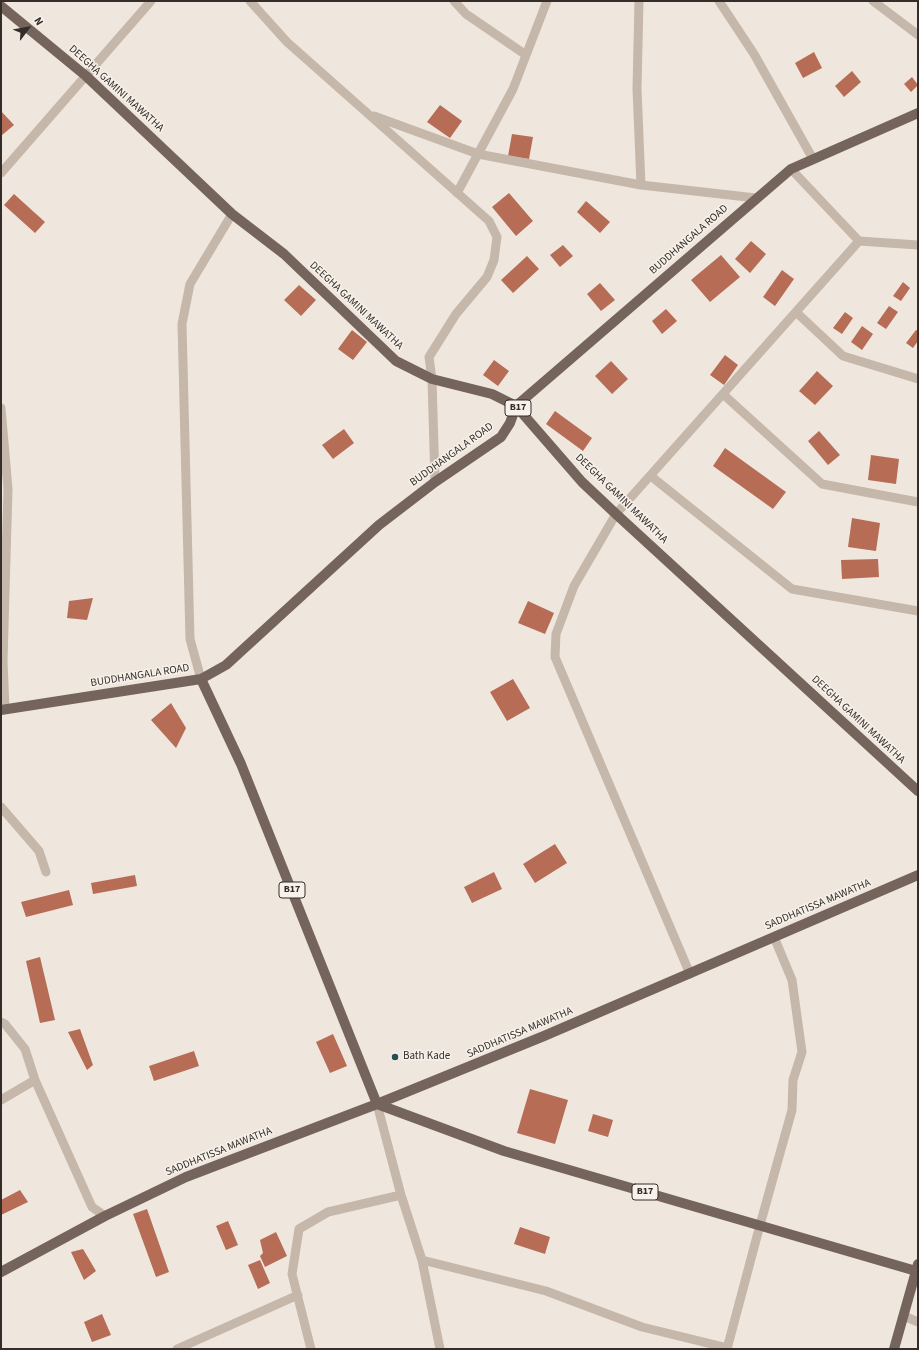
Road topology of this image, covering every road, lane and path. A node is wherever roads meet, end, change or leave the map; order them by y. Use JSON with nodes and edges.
{"nodes":[{"id":1,"x":151,"y":1,"type":"edge"},
{"id":2,"x":250,"y":1,"type":"edge"},
{"id":3,"x":454,"y":1,"type":"edge"},
{"id":4,"x":548,"y":1,"type":"edge"},
{"id":5,"x":639,"y":1,"type":"edge"},
{"id":6,"x":719,"y":1,"type":"edge"},
{"id":7,"x":873,"y":1,"type":"edge"},
{"id":8,"x":1,"y":6,"type":"edge"},
{"id":9,"x":918,"y":35,"type":"edge"},
{"id":10,"x":526,"y":55,"type":"junction"},
{"id":11,"x":86,"y":76,"type":"junction"},
{"id":12,"x":918,"y":113,"type":"edge"},
{"id":13,"x":369,"y":114,"type":"junction"},
{"id":14,"x":478,"y":154,"type":"junction"},
{"id":15,"x":813,"y":159,"type":"junction"},
{"id":16,"x":791,"y":169,"type":"junction"},
{"id":17,"x":1,"y":173,"type":"edge"},
{"id":18,"x":641,"y":185,"type":"junction"},
{"id":19,"x":457,"y":193,"type":"junction"},
{"id":20,"x":756,"y":198,"type":"junction"},
{"id":21,"x":232,"y":214,"type":"junction"},
{"id":22,"x":859,"y":241,"type":"junction"},
{"id":23,"x":918,"y":245,"type":"edge"},
{"id":24,"x":796,"y":312,"type":"junction"},
{"id":25,"x":432,"y":379,"type":"junction"},
{"id":26,"x":918,"y":379,"type":"edge"},
{"id":27,"x":724,"y":394,"type":"junction"},
{"id":28,"x":516,"y":406,"type":"junction"},
{"id":29,"x":1,"y":408,"type":"edge"},
{"id":30,"x":652,"y":477,"type":"junction"},
{"id":31,"x":435,"y":482,"type":"junction"},
{"id":32,"x":918,"y":502,"type":"edge"},
{"id":33,"x":616,"y":514,"type":"junction"},
{"id":34,"x":918,"y":611,"type":"edge"},
{"id":35,"x":201,"y":679,"type":"junction"},
{"id":36,"x":3,"y":710,"type":"edge"},
{"id":37,"x":918,"y":791,"type":"edge"},
{"id":38,"x":1,"y":807,"type":"edge"},
{"id":39,"x":46,"y":872,"type":"dead end"},
{"id":40,"x":918,"y":875,"type":"edge"},
{"id":41,"x":774,"y":936,"type":"junction"},
{"id":42,"x":690,"y":974,"type":"junction"},
{"id":43,"x":1,"y":1022,"type":"edge"},
{"id":44,"x":35,"y":1080,"type":"junction"},
{"id":45,"x":1,"y":1100,"type":"edge"},
{"id":46,"x":377,"y":1104,"type":"junction"},
{"id":47,"x":401,"y":1195,"type":"junction"},
{"id":48,"x":105,"y":1216,"type":"junction"},
{"id":49,"x":760,"y":1225,"type":"junction"},
{"id":50,"x":422,"y":1260,"type":"junction"},
{"id":51,"x":917,"y":1268,"type":"edge"},
{"id":52,"x":1,"y":1272,"type":"edge"},
{"id":53,"x":298,"y":1295,"type":"junction"},
{"id":54,"x":904,"y":1316,"type":"junction"},
{"id":55,"x":918,"y":1322,"type":"edge"},
{"id":56,"x":190,"y":1346,"type":"edge"},
{"id":57,"x":728,"y":1348,"type":"edge"},
{"id":58,"x":177,"y":1349,"type":"edge"},
{"id":59,"x":311,"y":1349,"type":"edge"},
{"id":60,"x":440,"y":1349,"type":"edge"},
{"id":61,"x":894,"y":1349,"type":"edge"}],
"edges":[{"from":1,"to":11,"type":"street"},
{"from":2,"to":13,"type":"street"},
{"from":3,"to":10,"type":"street"},
{"from":4,"to":10,"type":"street"},
{"from":5,"to":18,"type":"street"},
{"from":6,"to":15,"type":"street"},
{"from":7,"to":9,"type":"street"},
{"from":8,"to":11,"type":"main road","name":"DEEGHA GAMINI MAWATHA","number":"B17"},
{"from":10,"to":14,"type":"street"},
{"from":11,"to":17,"type":"street"},
{"from":11,"to":21,"type":"main road","name":"DEEGHA GAMINI MAWATHA","number":"B17"},
{"from":12,"to":15,"type":"main road","name":"BUDDHANGALA ROAD","number":"B17"},
{"from":13,"to":14,"type":"street"},
{"from":13,"to":19,"type":"street"},
{"from":14,"to":18,"type":"street"},
{"from":14,"to":19,"type":"street"},
{"from":15,"to":16,"type":"main road","name":"BUDDHANGALA ROAD","number":"B17"},
{"from":16,"to":20,"type":"main road","name":"BUDDHANGALA ROAD","number":"B17"},
{"from":16,"to":22,"type":"street"},
{"from":18,"to":20,"type":"street"},
{"from":19,"to":25,"type":"street"},
{"from":20,"to":28,"type":"main road","name":"BUDDHANGALA ROAD","number":"B17"},
{"from":21,"to":25,"type":"main road","name":"DEEGHA GAMINI MAWATHA","number":"B17"},
{"from":21,"to":35,"type":"street"},
{"from":22,"to":23,"type":"street"},
{"from":22,"to":24,"type":"street"},
{"from":24,"to":26,"type":"street"},
{"from":24,"to":27,"type":"street"},
{"from":25,"to":28,"type":"main road","name":"DEEGHA GAMINI MAWATHA","number":"B17"},
{"from":25,"to":31,"type":"street"},
{"from":27,"to":30,"type":"street"},
{"from":27,"to":32,"type":"street"},
{"from":28,"to":31,"type":"main road","name":"BUDDHANGALA ROAD","number":"B17"},
{"from":28,"to":33,"type":"main road","name":"DEEGHA GAMINI MAWATHA","number":"B17"},
{"from":29,"to":36,"type":"street"},
{"from":30,"to":33,"type":"street"},
{"from":30,"to":34,"type":"street"},
{"from":31,"to":35,"type":"main road","name":"BUDDHANGALA ROAD","number":"B17"},
{"from":33,"to":37,"type":"main road","name":"DEEGHA GAMINI MAWATHA","number":"B17"},
{"from":33,"to":42,"type":"street"},
{"from":35,"to":36,"type":"main road","name":"BUDDHANGALA ROAD","number":"B17"},
{"from":35,"to":46,"type":"main road","number":"B17"},
{"from":38,"to":39,"type":"street"},
{"from":40,"to":41,"type":"main road","name":"SADDHATISSA MAWATHA"},
{"from":41,"to":42,"type":"main road","name":"SADDHATISSA MAWATHA"},
{"from":41,"to":49,"type":"street"},
{"from":42,"to":46,"type":"main road","name":"SADDHATISSA MAWATHA"},
{"from":43,"to":44,"type":"street"},
{"from":44,"to":45,"type":"street"},
{"from":44,"to":48,"type":"street"},
{"from":46,"to":47,"type":"street"},
{"from":46,"to":48,"type":"main road","name":"SADDHATISSA MAWATHA"},
{"from":46,"to":49,"type":"main road","number":"B17"},
{"from":47,"to":50,"type":"street"},
{"from":47,"to":53,"type":"street"},
{"from":48,"to":52,"type":"main road","name":"SADDHATISSA MAWATHA"},
{"from":49,"to":51,"type":"main road","number":"B17"},
{"from":49,"to":57,"type":"street"},
{"from":50,"to":57,"type":"street"},
{"from":50,"to":60,"type":"street"},
{"from":51,"to":54,"type":"main road","number":"B17"},
{"from":53,"to":56,"type":"street"},
{"from":53,"to":59,"type":"street"},
{"from":54,"to":55,"type":"street"},
{"from":54,"to":61,"type":"main road","number":"B17"},
{"from":56,"to":58,"type":"street"}]}
